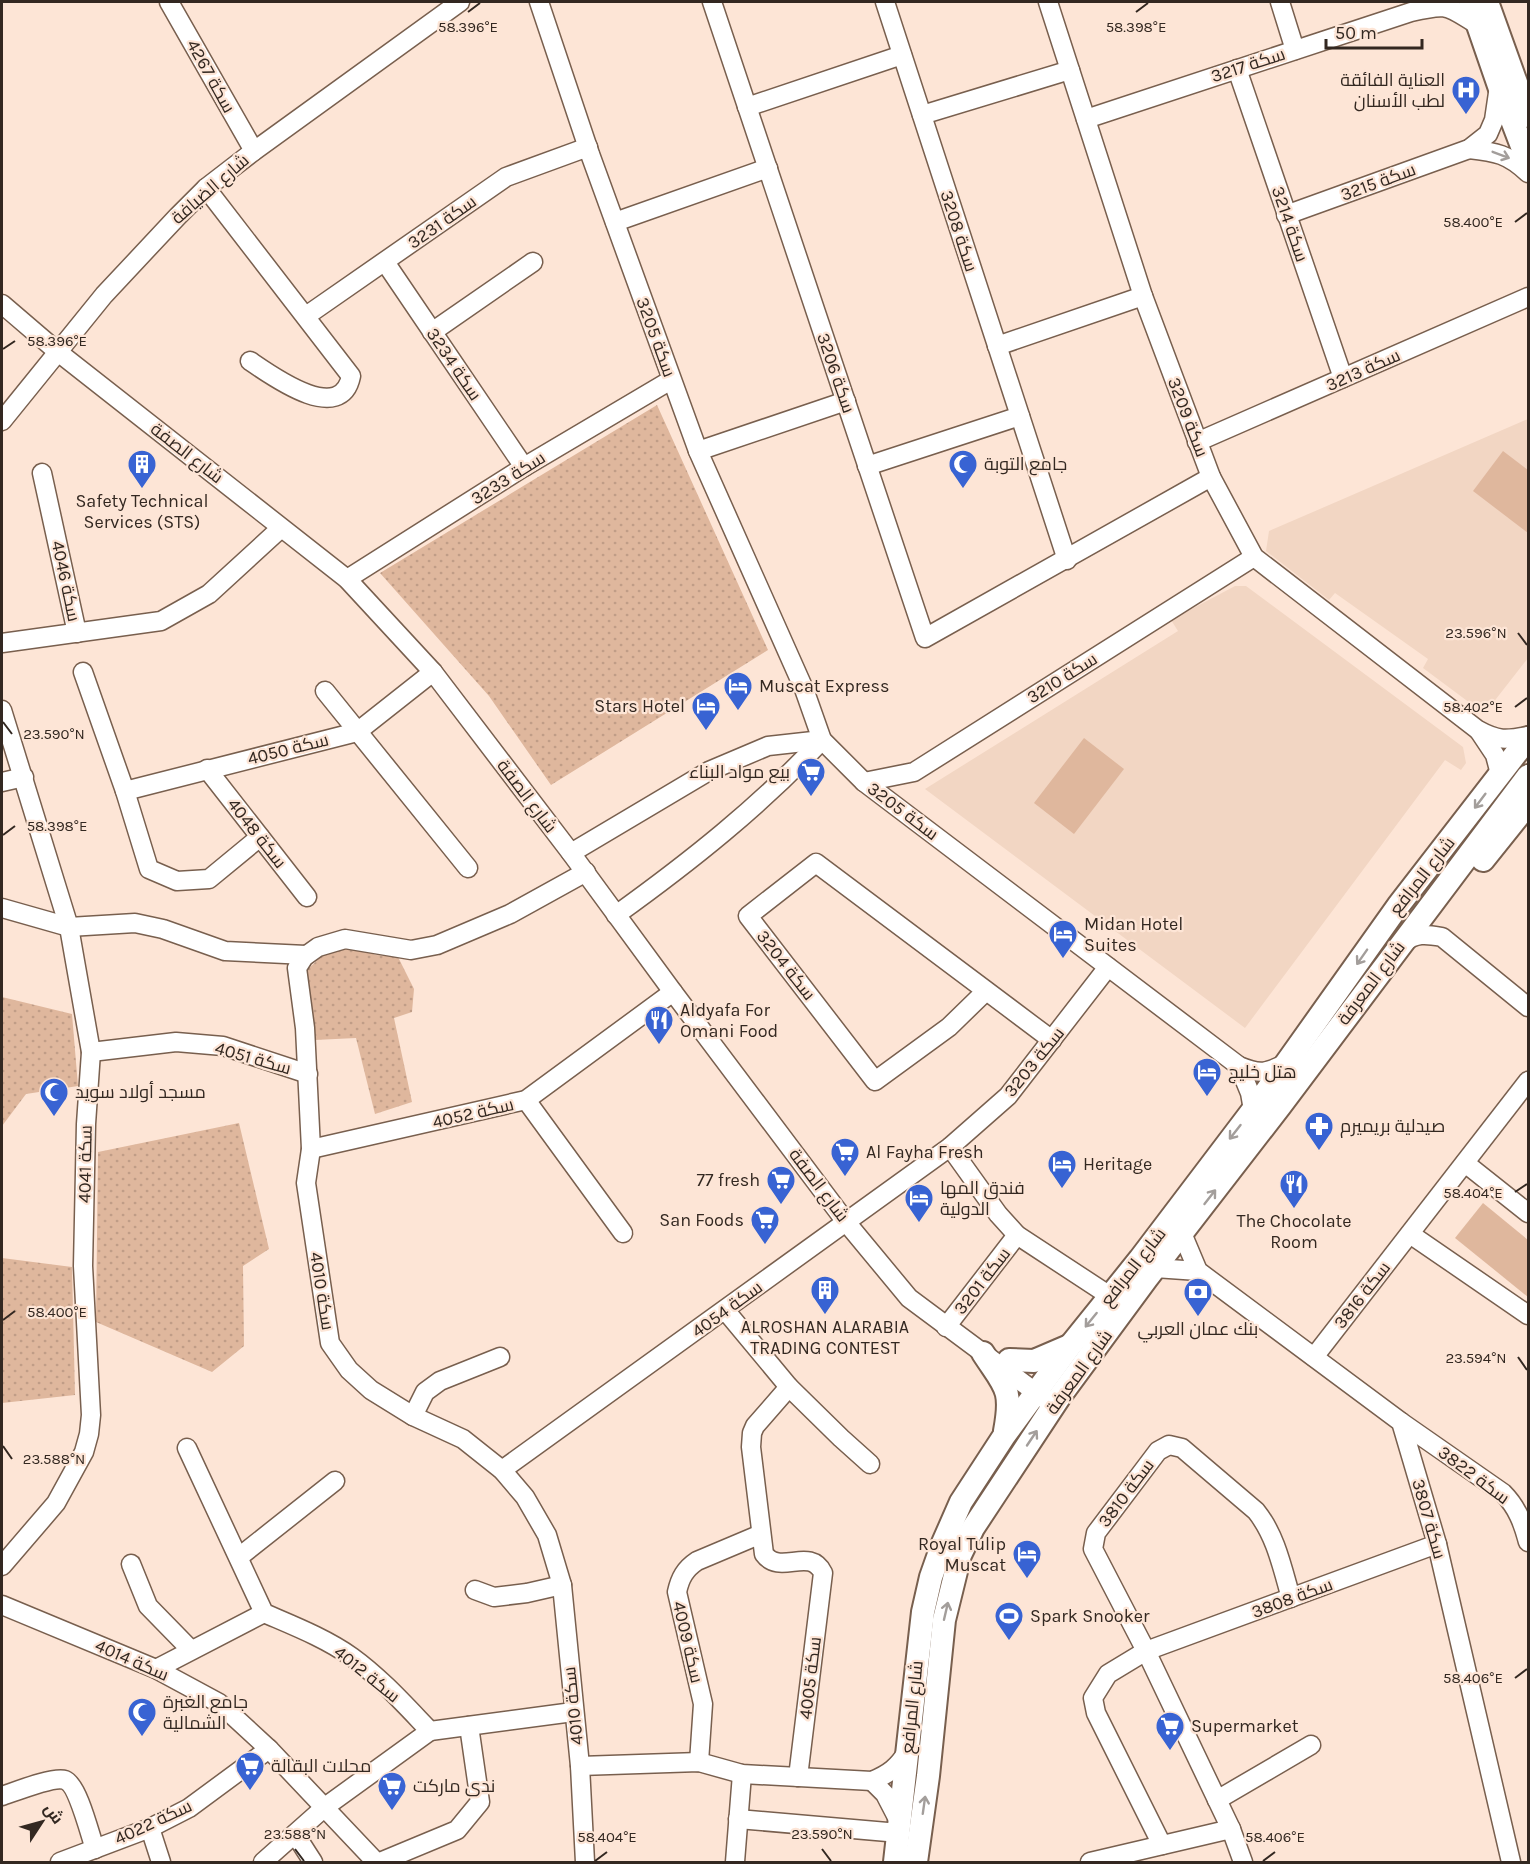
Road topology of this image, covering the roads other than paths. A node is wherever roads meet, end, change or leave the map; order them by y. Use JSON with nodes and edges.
{"nodes":[{"id":1,"x":169,"y":2,"type":"edge"},
{"id":2,"x":460,"y":2,"type":"edge"},
{"id":3,"x":539,"y":2,"type":"edge"},
{"id":4,"x":712,"y":2,"type":"edge"},
{"id":5,"x":885,"y":2,"type":"edge"},
{"id":6,"x":1048,"y":2,"type":"edge"},
{"id":7,"x":1280,"y":2,"type":"edge"},
{"id":8,"x":1427,"y":2,"type":"edge"},
{"id":9,"x":1470,"y":2,"type":"edge"},
{"id":10,"x":1487,"y":2,"type":"edge"},
{"id":11,"x":1411,"y":12,"type":"junction"},
{"id":12,"x":1478,"y":26,"type":"junction"},
{"id":13,"x":1295,"y":50,"type":"junction"},
{"id":14,"x":902,"y":55,"type":"junction"},
{"id":15,"x":1237,"y":69,"type":"junction"},
{"id":16,"x":1070,"y":70,"type":"junction"},
{"id":17,"x":1499,"y":86,"type":"junction"},
{"id":18,"x":747,"y":107,"type":"junction"},
{"id":19,"x":922,"y":115,"type":"junction"},
{"id":20,"x":1528,"y":116,"type":"edge"},
{"id":21,"x":1086,"y":119,"type":"junction"},
{"id":22,"x":588,"y":147,"type":"junction"},
{"id":23,"x":1469,"y":149,"type":"junction"},
{"id":24,"x":254,"y":151,"type":"junction"},
{"id":25,"x":1528,"y":162,"type":"edge"},
{"id":26,"x":768,"y":168,"type":"junction"},
{"id":27,"x":1528,"y":173,"type":"edge"},
{"id":28,"x":206,"y":188,"type":"junction"},
{"id":29,"x":1286,"y":215,"type":"junction"},
{"id":30,"x":615,"y":222,"type":"junction"},
{"id":31,"x":385,"y":262,"type":"junction"},
{"id":32,"x":533,"y":262,"type":"dead end"},
{"id":33,"x":1143,"y":296,"type":"junction"},
{"id":34,"x":1528,"y":297,"type":"edge"},
{"id":35,"x":2,"y":304,"type":"edge"},
{"id":36,"x":306,"y":316,"type":"junction"},
{"id":37,"x":432,"y":332,"type":"junction"},
{"id":38,"x":997,"y":346,"type":"junction"},
{"id":39,"x":58,"y":351,"type":"junction"},
{"id":40,"x":250,"y":361,"type":"dead end"},
{"id":41,"x":1343,"y":378,"type":"junction"},
{"id":42,"x":671,"y":380,"type":"junction"},
{"id":43,"x":846,"y":400,"type":"junction"},
{"id":44,"x":1020,"y":416,"type":"junction"},
{"id":45,"x":2,"y":421,"type":"edge"},
{"id":46,"x":1197,"y":442,"type":"junction"},
{"id":47,"x":698,"y":451,"type":"junction"},
{"id":48,"x":867,"y":466,"type":"junction"},
{"id":49,"x":524,"y":467,"type":"junction"},
{"id":50,"x":42,"y":473,"type":"dead end"},
{"id":51,"x":1211,"y":477,"type":"junction"},
{"id":52,"x":281,"y":528,"type":"junction"},
{"id":53,"x":1254,"y":557,"type":"junction"},
{"id":54,"x":1066,"y":560,"type":"junction"},
{"id":55,"x":347,"y":579,"type":"junction"},
{"id":56,"x":77,"y":633,"type":"junction"},
{"id":57,"x":2,"y":643,"type":"edge"},
{"id":58,"x":83,"y":672,"type":"dead end"},
{"id":59,"x":433,"y":672,"type":"junction"},
{"id":60,"x":325,"y":691,"type":"dead end"},
{"id":61,"x":2,"y":710,"type":"edge"},
{"id":62,"x":1478,"y":730,"type":"junction"},
{"id":63,"x":357,"y":732,"type":"junction"},
{"id":64,"x":1528,"y":737,"type":"edge"},
{"id":65,"x":822,"y":740,"type":"junction"},
{"id":66,"x":207,"y":770,"type":"junction"},
{"id":67,"x":1500,"y":774,"type":"junction"},
{"id":68,"x":1528,"y":776,"type":"edge"},
{"id":69,"x":24,"y":777,"type":"junction"},
{"id":70,"x":2,"y":782,"type":"edge"},
{"id":71,"x":864,"y":782,"type":"junction"},
{"id":72,"x":125,"y":790,"type":"junction"},
{"id":73,"x":1528,"y":807,"type":"edge"},
{"id":74,"x":260,"y":837,"type":"junction"},
{"id":75,"x":571,"y":853,"type":"junction"},
{"id":76,"x":468,"y":868,"type":"dead end"},
{"id":77,"x":586,"y":872,"type":"junction"},
{"id":78,"x":1438,"y":894,"type":"junction"},
{"id":79,"x":307,"y":897,"type":"dead end"},
{"id":80,"x":2,"y":909,"type":"edge"},
{"id":81,"x":616,"y":915,"type":"junction"},
{"id":82,"x":69,"y":927,"type":"junction"},
{"id":83,"x":1442,"y":937,"type":"junction"},
{"id":84,"x":1401,"y":944,"type":"junction"},
{"id":85,"x":306,"y":956,"type":"junction"},
{"id":86,"x":1108,"y":967,"type":"junction"},
{"id":87,"x":986,"y":991,"type":"junction"},
{"id":88,"x":673,"y":992,"type":"junction"},
{"id":89,"x":1528,"y":1007,"type":"edge"},
{"id":90,"x":1052,"y":1040,"type":"junction"},
{"id":91,"x":91,"y":1052,"type":"junction"},
{"id":92,"x":1287,"y":1063,"type":"junction"},
{"id":93,"x":1239,"y":1066,"type":"junction"},
{"id":94,"x":308,"y":1074,"type":"junction"},
{"id":95,"x":1528,"y":1081,"type":"edge"},
{"id":96,"x":526,"y":1100,"type":"junction"},
{"id":97,"x":1253,"y":1110,"type":"junction"},
{"id":98,"x":950,"y":1147,"type":"junction"},
{"id":99,"x":311,"y":1149,"type":"junction"},
{"id":100,"x":1465,"y":1162,"type":"junction"},
{"id":101,"x":1528,"y":1213,"type":"edge"},
{"id":102,"x":846,"y":1222,"type":"junction"},
{"id":103,"x":623,"y":1233,"type":"dead end"},
{"id":104,"x":1182,"y":1233,"type":"junction"},
{"id":105,"x":1410,"y":1234,"type":"junction"},
{"id":106,"x":1017,"y":1235,"type":"junction"},
{"id":107,"x":1155,"y":1268,"type":"junction"},
{"id":108,"x":1198,"y":1271,"type":"junction"},
{"id":109,"x":1110,"y":1296,"type":"junction"},
{"id":110,"x":725,"y":1310,"type":"junction"},
{"id":111,"x":1528,"y":1315,"type":"edge"},
{"id":112,"x":946,"y":1327,"type":"junction"},
{"id":113,"x":1070,"y":1346,"type":"junction"},
{"id":114,"x":983,"y":1353,"type":"junction"},
{"id":115,"x":500,"y":1357,"type":"dead end"},
{"id":116,"x":1314,"y":1357,"type":"junction"},
{"id":117,"x":1008,"y":1360,"type":"junction"},
{"id":118,"x":789,"y":1387,"type":"junction"},
{"id":119,"x":1048,"y":1395,"type":"junction"},
{"id":120,"x":413,"y":1416,"type":"junction"},
{"id":121,"x":1401,"y":1422,"type":"junction"},
{"id":122,"x":1004,"y":1436,"type":"junction"},
{"id":123,"x":187,"y":1448,"type":"dead end"},
{"id":124,"x":870,"y":1464,"type":"dead end"},
{"id":125,"x":502,"y":1470,"type":"junction"},
{"id":126,"x":335,"y":1481,"type":"dead end"},
{"id":127,"x":1012,"y":1497,"type":"dead end"},
{"id":128,"x":984,"y":1511,"type":"junction"},
{"id":129,"x":761,"y":1534,"type":"junction"},
{"id":130,"x":1528,"y":1542,"type":"edge"},
{"id":131,"x":1437,"y":1544,"type":"junction"},
{"id":132,"x":239,"y":1557,"type":"junction"},
{"id":133,"x":131,"y":1564,"type":"dead end"},
{"id":134,"x":2,"y":1566,"type":"edge"},
{"id":135,"x":562,"y":1585,"type":"junction"},
{"id":136,"x":475,"y":1590,"type":"dead end"},
{"id":137,"x":1291,"y":1598,"type":"junction"},
{"id":138,"x":2,"y":1605,"type":"edge"},
{"id":139,"x":264,"y":1613,"type":"junction"},
{"id":140,"x":191,"y":1650,"type":"junction"},
{"id":141,"x":1146,"y":1652,"type":"junction"},
{"id":142,"x":156,"y":1669,"type":"junction"},
{"id":143,"x":573,"y":1712,"type":"junction"},
{"id":144,"x":469,"y":1726,"type":"junction"},
{"id":145,"x":430,"y":1731,"type":"junction"},
{"id":146,"x":1311,"y":1745,"type":"dead end"},
{"id":147,"x":269,"y":1749,"type":"junction"},
{"id":148,"x":907,"y":1752,"type":"junction"},
{"id":149,"x":699,"y":1762,"type":"junction"},
{"id":150,"x":580,"y":1766,"type":"junction"},
{"id":151,"x":742,"y":1774,"type":"junction"},
{"id":152,"x":798,"y":1777,"type":"junction"},
{"id":153,"x":872,"y":1780,"type":"junction"},
{"id":154,"x":2,"y":1796,"type":"edge"},
{"id":155,"x":1217,"y":1800,"type":"junction"},
{"id":156,"x":325,"y":1807,"type":"junction"},
{"id":157,"x":738,"y":1819,"type":"junction"},
{"id":158,"x":150,"y":1828,"type":"junction"},
{"id":159,"x":899,"y":1828,"type":"junction"},
{"id":160,"x":1231,"y":1829,"type":"junction"},
{"id":161,"x":295,"y":1834,"type":"junction"},
{"id":162,"x":1162,"y":1845,"type":"junction"},
{"id":163,"x":95,"y":1849,"type":"junction"},
{"id":164,"x":60,"y":1863,"type":"edge"},
{"id":165,"x":161,"y":1863,"type":"edge"},
{"id":166,"x":263,"y":1863,"type":"edge"},
{"id":167,"x":313,"y":1863,"type":"edge"},
{"id":168,"x":378,"y":1863,"type":"edge"},
{"id":169,"x":585,"y":1863,"type":"edge"},
{"id":170,"x":735,"y":1863,"type":"edge"},
{"id":171,"x":895,"y":1863,"type":"edge"},
{"id":172,"x":916,"y":1863,"type":"edge"},
{"id":173,"x":1090,"y":1863,"type":"edge"},
{"id":174,"x":1243,"y":1863,"type":"edge"},
{"id":175,"x":1511,"y":1863,"type":"edge"}],
"edges":[{"from":1,"to":24,"type":"street","name":"سكة 4267"},
{"from":2,"to":24,"type":"street","name":"شارع الضيافة"},
{"from":3,"to":22,"type":"street","name":"سكة 3205"},
{"from":4,"to":18,"type":"street","name":"سكة 3206"},
{"from":5,"to":14,"type":"street","name":"سكة 3208"},
{"from":6,"to":16,"type":"street","name":"سكة 3209"},
{"from":7,"to":13,"type":"street"},
{"from":8,"to":11,"type":"street","name":"سكة 3217"},
{"from":9,"to":12,"type":"main road"},
{"from":10,"to":20,"type":"main road"},
{"from":11,"to":12,"type":"street","name":"سكة 3217"},
{"from":11,"to":13,"type":"street","name":"سكة 3217"},
{"from":12,"to":17,"type":"main road"},
{"from":13,"to":15,"type":"street","name":"سكة 3217"},
{"from":14,"to":18,"type":"street"},
{"from":14,"to":19,"type":"street","name":"سكة 3208"},
{"from":15,"to":21,"type":"street","name":"سكة 3217"},
{"from":15,"to":29,"type":"street","name":"سكة 3214"},
{"from":16,"to":19,"type":"street"},
{"from":16,"to":21,"type":"street","name":"سكة 3209"},
{"from":17,"to":23,"type":"street","name":"سكة 3215"},
{"from":17,"to":25,"type":"main road"},
{"from":18,"to":26,"type":"street","name":"سكة 3206"},
{"from":19,"to":38,"type":"street","name":"سكة 3208"},
{"from":21,"to":33,"type":"street","name":"سكة 3209"},
{"from":22,"to":30,"type":"street","name":"سكة 3205"},
{"from":22,"to":31,"type":"street","name":"سكة 3231"},
{"from":23,"to":27,"type":"street","name":"سكة 3215","one_way":true},
{"from":23,"to":29,"type":"street","name":"سكة 3215"},
{"from":24,"to":28,"type":"street","name":"شارع الضيافة"},
{"from":26,"to":30,"type":"street"},
{"from":26,"to":43,"type":"street","name":"سكة 3206"},
{"from":28,"to":36,"type":"street"},
{"from":28,"to":39,"type":"street","name":"شارع الضيافة"},
{"from":29,"to":41,"type":"street","name":"سكة 3214"},
{"from":30,"to":42,"type":"street","name":"سكة 3205"},
{"from":31,"to":36,"type":"street","name":"سكة 3231"},
{"from":31,"to":37,"type":"street","name":"سكة 3234"},
{"from":32,"to":37,"type":"street"},
{"from":33,"to":38,"type":"street"},
{"from":33,"to":46,"type":"street","name":"سكة 3209"},
{"from":34,"to":41,"type":"street","name":"سكة 3213"},
{"from":35,"to":39,"type":"street","name":"شارع الصفة"},
{"from":36,"to":40,"type":"street"},
{"from":37,"to":49,"type":"street","name":"سكة 3234"},
{"from":38,"to":44,"type":"street","name":"سكة 3208"},
{"from":39,"to":45,"type":"street","name":"شارع الضيافة"},
{"from":39,"to":52,"type":"street","name":"شارع الصفة"},
{"from":41,"to":46,"type":"street","name":"سكة 3213"},
{"from":42,"to":47,"type":"street","name":"سكة 3205"},
{"from":42,"to":49,"type":"street","name":"سكة 3233"},
{"from":43,"to":47,"type":"street"},
{"from":43,"to":48,"type":"street","name":"سكة 3206"},
{"from":44,"to":48,"type":"street"},
{"from":44,"to":54,"type":"street","name":"سكة 3208"},
{"from":46,"to":51,"type":"street","name":"سكة 3209"},
{"from":47,"to":65,"type":"street","name":"سكة 3205"},
{"from":48,"to":54,"type":"street","name":"سكة 3206"},
{"from":49,"to":55,"type":"street","name":"سكة 3233"},
{"from":50,"to":56,"type":"street","name":"سكة 4046"},
{"from":51,"to":53,"type":"street","name":"سكة 3209"},
{"from":51,"to":54,"type":"street"},
{"from":52,"to":55,"type":"street","name":"شارع الصفة"},
{"from":52,"to":56,"type":"street","name":"سكة 4046"},
{"from":53,"to":62,"type":"street","name":"سكة 3209"},
{"from":53,"to":71,"type":"street","name":"سكة 3210"},
{"from":55,"to":59,"type":"street","name":"شارع الصفة"},
{"from":56,"to":57,"type":"street"},
{"from":58,"to":72,"type":"street"},
{"from":59,"to":63,"type":"street","name":"سكة 4050"},
{"from":59,"to":75,"type":"street","name":"شارع الصفة"},
{"from":60,"to":63,"type":"street"},
{"from":61,"to":69,"type":"street","name":"سكة 4041"},
{"from":62,"to":64,"type":"street","name":"سكة 3209"},
{"from":62,"to":67,"type":"street","name":"سكة 3209"},
{"from":63,"to":66,"type":"street","name":"سكة 4050"},
{"from":63,"to":76,"type":"street"},
{"from":64,"to":67,"type":"main road","name":"شارع المرافع"},
{"from":65,"to":71,"type":"street","name":"سكة 3205"},
{"from":65,"to":75,"type":"street"},
{"from":65,"to":81,"type":"street"},
{"from":66,"to":72,"type":"street","name":"سكة 4050"},
{"from":66,"to":74,"type":"street","name":"سكة 4048"},
{"from":67,"to":92,"type":"main road","name":"شارع المرافع","one_way":true},
{"from":68,"to":78,"type":"main road","name":"شارع المعرفة"},
{"from":69,"to":70,"type":"street"},
{"from":69,"to":82,"type":"street","name":"سكة 4041"},
{"from":71,"to":86,"type":"street","name":"سكة 3205"},
{"from":72,"to":74,"type":"street"},
{"from":73,"to":78,"type":"main road"},
{"from":74,"to":79,"type":"street","name":"سكة 4048"},
{"from":75,"to":77,"type":"street","name":"شارع الصفة"},
{"from":77,"to":81,"type":"street","name":"شارع الصفة"},
{"from":77,"to":85,"type":"street"},
{"from":78,"to":83,"type":"street"},
{"from":78,"to":84,"type":"main road","name":"شارع المعرفة"},
{"from":80,"to":82,"type":"street"},
{"from":81,"to":88,"type":"street","name":"شارع الصفة"},
{"from":82,"to":85,"type":"street"},
{"from":82,"to":91,"type":"street","name":"سكة 4041"},
{"from":83,"to":84,"type":"street"},
{"from":83,"to":89,"type":"street"},
{"from":104,"to":84,"type":"main road","name":"شارع المعرفة","one_way":true},
{"from":85,"to":94,"type":"street","name":"سكة 4010"},
{"from":86,"to":90,"type":"street","name":"سكة 3203"},
{"from":86,"to":93,"type":"street","name":"سكة 3205"},
{"from":87,"to":87,"type":"street","name":"سكة 3204"},
{"from":87,"to":90,"type":"street","name":"سكة 3204"},
{"from":88,"to":96,"type":"street","name":"سكة 4052"},
{"from":88,"to":102,"type":"street","name":"شارع الصفة"},
{"from":90,"to":98,"type":"street","name":"سكة 3203"},
{"from":91,"to":94,"type":"street","name":"سكة 4051"},
{"from":91,"to":134,"type":"street","name":"سكة 4041"},
{"from":92,"to":93,"type":"street","name":"سكة 3205"},
{"from":92,"to":97,"type":"main road","name":"شارع المرافع"},
{"from":93,"to":97,"type":"street"},
{"from":94,"to":99,"type":"street","name":"سكة 4010"},
{"from":95,"to":100,"type":"street","name":"سكة 3816"},
{"from":96,"to":99,"type":"street","name":"سكة 4052"},
{"from":96,"to":103,"type":"street"},
{"from":97,"to":109,"type":"main road","name":"شارع المرافع","one_way":true},
{"from":98,"to":102,"type":"street","name":"سكة 4054"},
{"from":98,"to":106,"type":"street","name":"سكة 3201"},
{"from":99,"to":120,"type":"street","name":"سكة 4010"},
{"from":100,"to":101,"type":"street"},
{"from":100,"to":105,"type":"street","name":"سكة 3816"},
{"from":102,"to":110,"type":"street","name":"سكة 4054"},
{"from":102,"to":112,"type":"street","name":"شارع الصفة"},
{"from":104,"to":107,"type":"main road","name":"شارع المعرفة"},
{"from":104,"to":108,"type":"street"},
{"from":105,"to":111,"type":"street"},
{"from":105,"to":116,"type":"street","name":"سكة 3816"},
{"from":106,"to":109,"type":"street","name":"سكة 3201"},
{"from":106,"to":112,"type":"street","name":"سكة 3201"},
{"from":107,"to":108,"type":"street"},
{"from":107,"to":119,"type":"main road","name":"شارع المعرفة"},
{"from":108,"to":116,"type":"street"},
{"from":109,"to":113,"type":"main road","name":"شارع المرافع","one_way":true},
{"from":110,"to":118,"type":"street"},
{"from":110,"to":125,"type":"street","name":"سكة 4054"},
{"from":112,"to":114,"type":"street","name":"شارع الصفة"},
{"from":113,"to":117,"type":"main road"},
{"from":113,"to":119,"type":"main road","name":"شارع المرافع"},
{"from":114,"to":117,"type":"street","name":"شارع الصفة"},
{"from":114,"to":119,"type":"street","name":"شارع الصفة"},
{"from":114,"to":122,"type":"main road"},
{"from":115,"to":120,"type":"street"},
{"from":116,"to":121,"type":"street"},
{"from":117,"to":119,"type":"street","name":"شارع الصفة"},
{"from":118,"to":124,"type":"street"},
{"from":118,"to":129,"type":"street"},
{"from":119,"to":122,"type":"main road","name":"شارع المرافع"},
{"from":128,"to":119,"type":"main road","name":"شارع المعرفة","one_way":true},
{"from":120,"to":125,"type":"street","name":"سكة 4010"},
{"from":121,"to":130,"type":"street","name":"سكة 3822"},
{"from":121,"to":131,"type":"street","name":"سكة 3807"},
{"from":122,"to":148,"type":"main road","name":"شارع المرافع"},
{"from":123,"to":132,"type":"street"},
{"from":125,"to":135,"type":"street","name":"سكة 4010"},
{"from":126,"to":132,"type":"street"},
{"from":127,"to":128,"type":"main road"},
{"from":172,"to":128,"type":"main road","name":"شارع المعرفة","one_way":true},
{"from":129,"to":149,"type":"street","name":"سكة 4009"},
{"from":129,"to":152,"type":"street","name":"سكة 4005"},
{"from":131,"to":137,"type":"street","name":"سكة 3808"},
{"from":131,"to":175,"type":"street","name":"سكة 3807"},
{"from":132,"to":139,"type":"street"},
{"from":133,"to":140,"type":"street"},
{"from":135,"to":136,"type":"street"},
{"from":135,"to":143,"type":"street","name":"سكة 4010"},
{"from":137,"to":141,"type":"street","name":"سكة 3808"},
{"from":137,"to":141,"type":"street","name":"سكة 3810"},
{"from":138,"to":142,"type":"street","name":"سكة 4014"},
{"from":139,"to":140,"type":"street"},
{"from":139,"to":145,"type":"street","name":"سكة 4012"},
{"from":140,"to":142,"type":"street"},
{"from":141,"to":155,"type":"street","name":"سكة 3810"},
{"from":141,"to":162,"type":"street","name":"سكة 3808"},
{"from":142,"to":147,"type":"street","name":"سكة 4014"},
{"from":143,"to":144,"type":"street"},
{"from":143,"to":150,"type":"street","name":"سكة 4010"},
{"from":144,"to":145,"type":"street"},
{"from":144,"to":168,"type":"street"},
{"from":145,"to":156,"type":"street"},
{"from":146,"to":155,"type":"street"},
{"from":147,"to":156,"type":"street","name":"سكة 4014"},
{"from":147,"to":158,"type":"street","name":"سكة 4022"},
{"from":148,"to":153,"type":"street"},
{"from":148,"to":159,"type":"main road","name":"شارع المرافع"},
{"from":149,"to":150,"type":"street"},
{"from":149,"to":151,"type":"street"},
{"from":150,"to":169,"type":"street","name":"سكة 4010"},
{"from":151,"to":152,"type":"street"},
{"from":151,"to":157,"type":"street"},
{"from":152,"to":153,"type":"street"},
{"from":153,"to":159,"type":"street"},
{"from":154,"to":163,"type":"street"},
{"from":155,"to":160,"type":"street","name":"سكة 3810"},
{"from":156,"to":161,"type":"street"},
{"from":156,"to":168,"type":"street","name":"سكة 4014"},
{"from":157,"to":159,"type":"street"},
{"from":157,"to":170,"type":"street"},
{"from":158,"to":163,"type":"street","name":"سكة 4022"},
{"from":158,"to":165,"type":"street"},
{"from":159,"to":171,"type":"main road","name":"شارع المرافع"},
{"from":160,"to":162,"type":"street"},
{"from":160,"to":174,"type":"street","name":"سكة 3810"},
{"from":161,"to":166,"type":"street"},
{"from":161,"to":167,"type":"street"},
{"from":162,"to":173,"type":"street"},
{"from":163,"to":164,"type":"street","name":"سكة 4022"}]}
